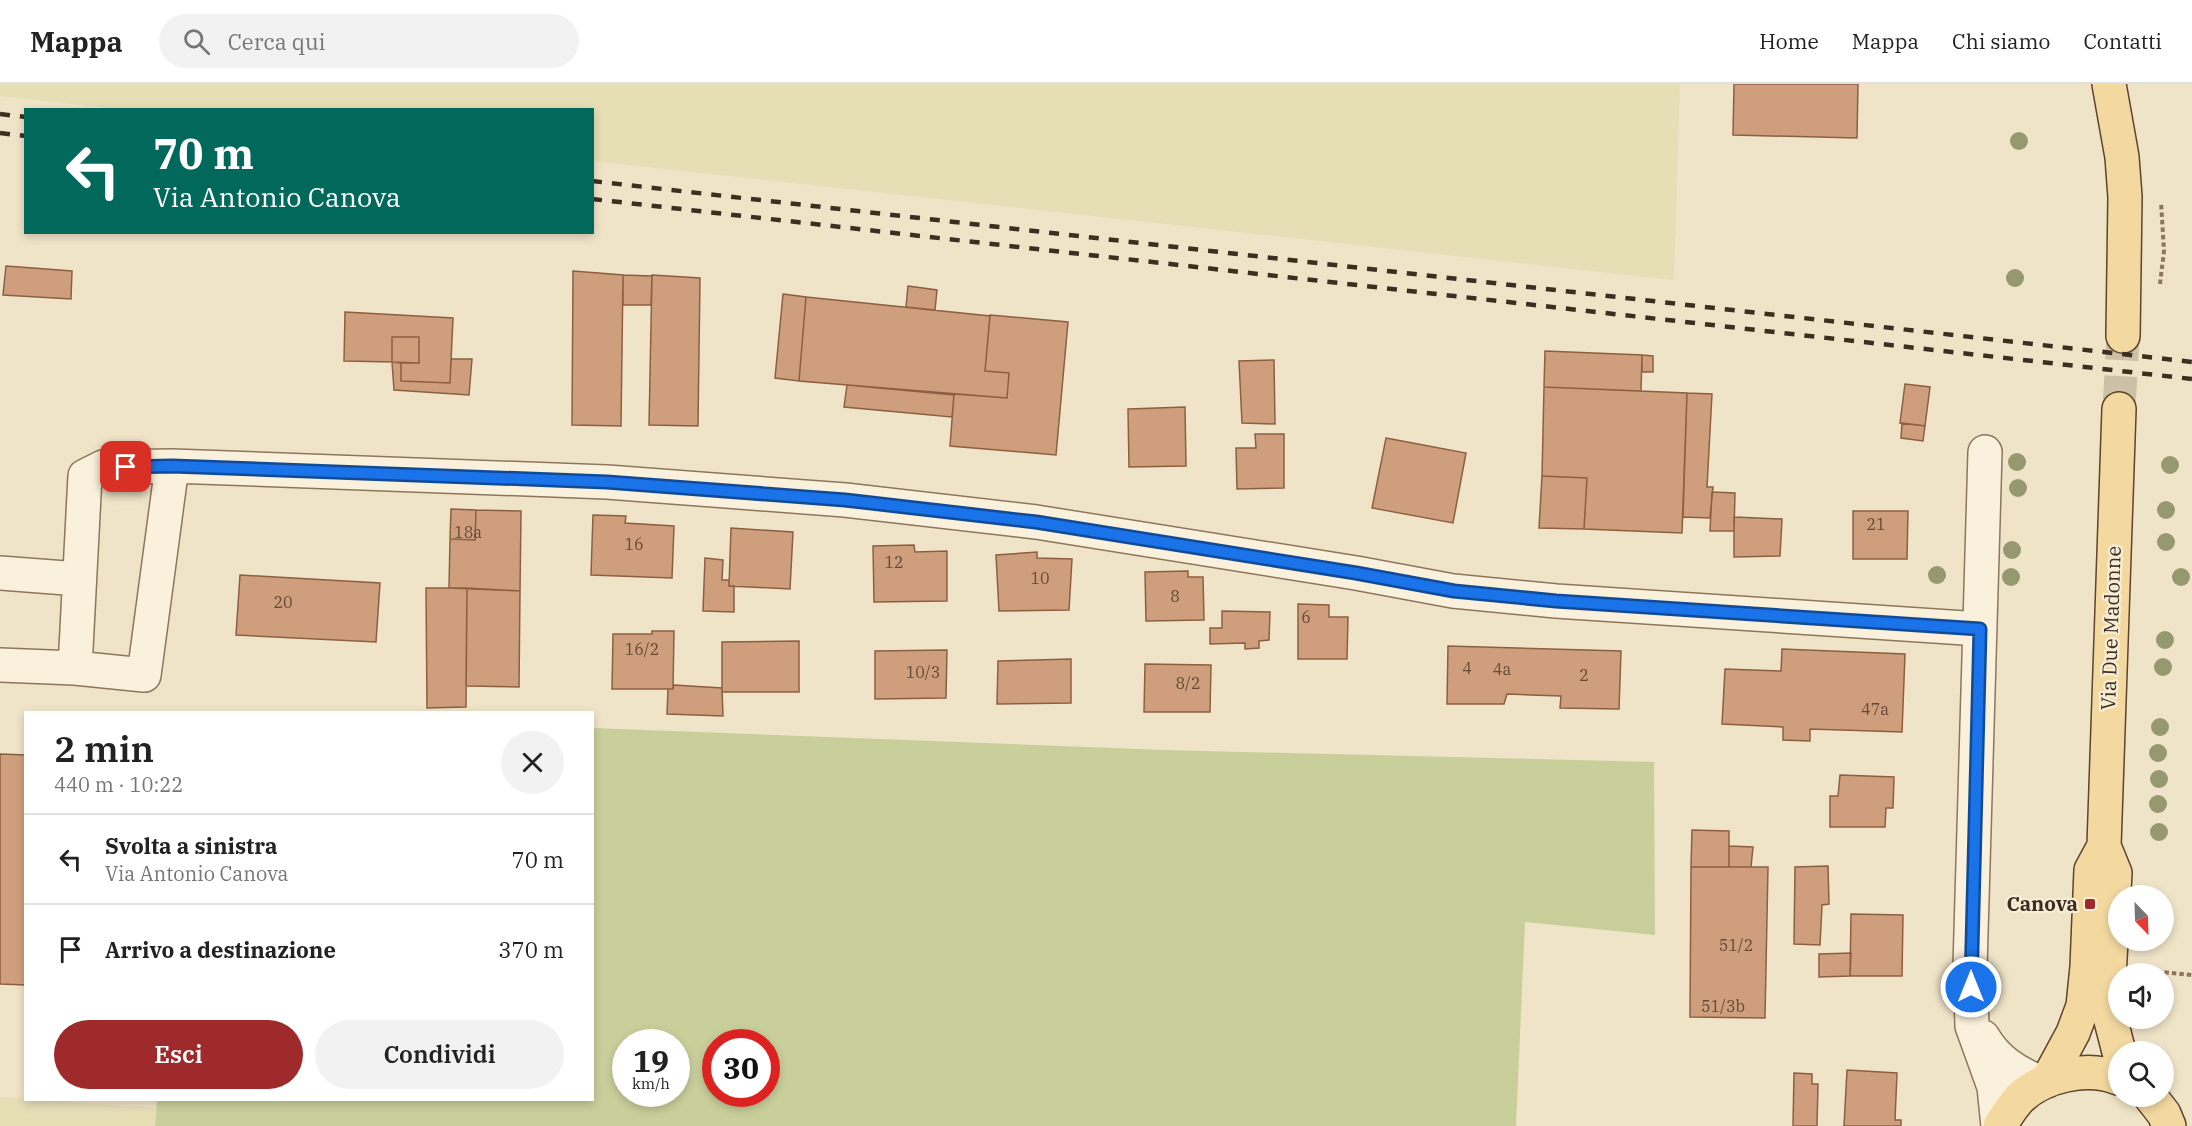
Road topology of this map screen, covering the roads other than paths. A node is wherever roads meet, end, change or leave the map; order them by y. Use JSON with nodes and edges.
{"nodes":[{"id":1,"x":2109,"y":84,"type":"edge"},
{"id":2,"x":2123,"y":336,"type":"tunnel mouth"},
{"id":3,"x":2119,"y":409,"type":"tunnel mouth"},
{"id":4,"x":1985,"y":452,"type":"dead end"},
{"id":5,"x":172,"y":466,"type":"junction"},
{"id":6,"x":0,"y":573,"type":"edge"},
{"id":7,"x":80,"y":579,"type":"junction"},
{"id":8,"x":1980,"y":629,"type":"junction"},
{"id":9,"x":0,"y":665,"type":"edge"},
{"id":10,"x":75,"y":668,"type":"junction"},
{"id":11,"x":2104,"y":846,"type":"junction"},
{"id":12,"x":1971,"y":1007,"type":"junction"},
{"id":13,"x":2116,"y":1041,"type":"edge"},
{"id":14,"x":2108,"y":1076,"type":"edge"},
{"id":15,"x":2045,"y":1082,"type":"junction"},
{"id":16,"x":2159,"y":1107,"type":"edge"},
{"id":17,"x":1999,"y":1126,"type":"edge"},
{"id":18,"x":2169,"y":1126,"type":"edge"}],
"edges":[{"from":1,"to":2,"type":"main road"},
{"from":3,"to":11,"type":"main road","name":"Via Due Madonne"},
{"from":4,"to":8,"type":"street"},
{"from":5,"to":7,"type":"street"},
{"from":5,"to":8,"type":"street"},
{"from":5,"to":10,"type":"street"},
{"from":6,"to":7,"type":"street"},
{"from":7,"to":10,"type":"street"},
{"from":8,"to":12,"type":"street"},
{"from":9,"to":10,"type":"street"},
{"from":11,"to":13,"type":"main road","name":"Via Due Madonne"},
{"from":11,"to":15,"type":"main road","name":"Via Due Madonne"},
{"from":12,"to":15,"type":"street"},
{"from":12,"to":17,"type":"street"},
{"from":14,"to":15,"type":"main road"},
{"from":15,"to":17,"type":"main road"},
{"from":16,"to":18,"type":"main road"}]}
